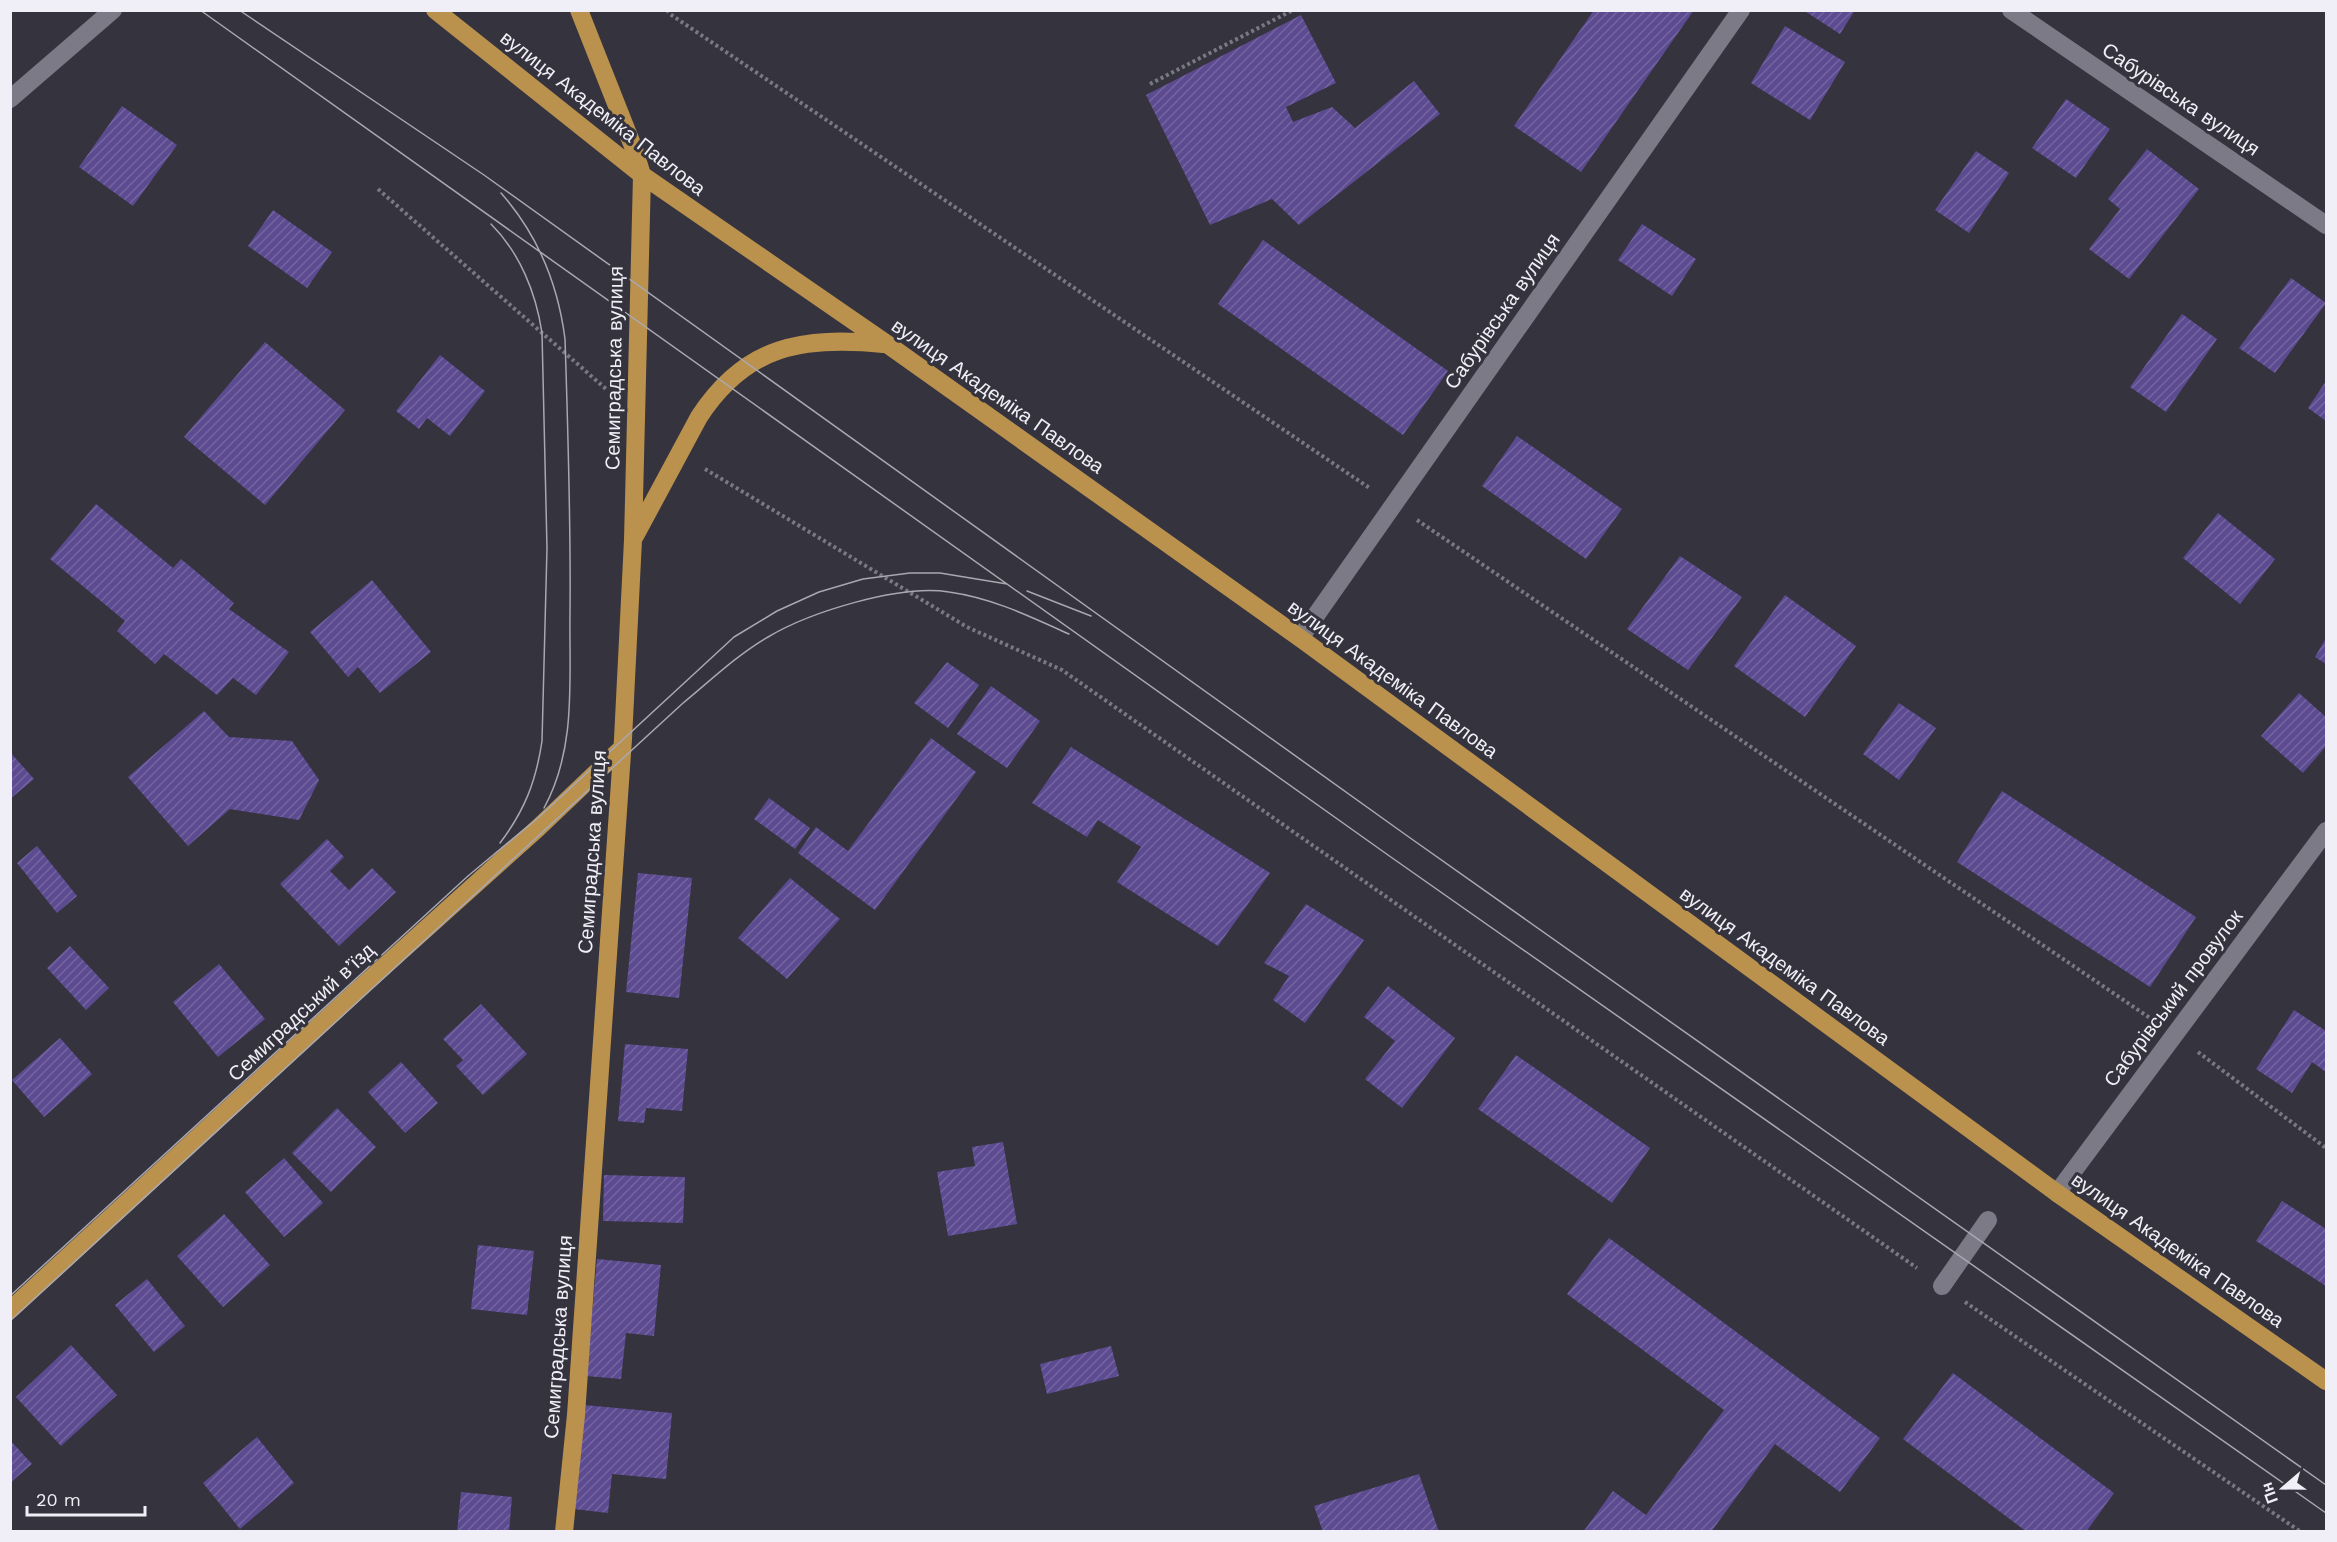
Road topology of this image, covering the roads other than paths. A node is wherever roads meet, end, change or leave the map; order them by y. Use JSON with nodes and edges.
{"nodes":[{"id":1,"x":113,"y":10,"type":"edge"},
{"id":2,"x":435,"y":10,"type":"edge"},
{"id":3,"x":579,"y":10,"type":"edge"},
{"id":4,"x":1741,"y":10,"type":"edge"},
{"id":5,"x":2011,"y":10,"type":"edge"},
{"id":6,"x":10,"y":99,"type":"edge"},
{"id":7,"x":642,"y":175,"type":"junction"},
{"id":8,"x":2326,"y":225,"type":"edge"},
{"id":9,"x":887,"y":344,"type":"junction"},
{"id":10,"x":633,"y":540,"type":"junction"},
{"id":11,"x":1300,"y":638,"type":"junction"},
{"id":12,"x":622,"y":748,"type":"junction"},
{"id":13,"x":2326,"y":831,"type":"edge"},
{"id":14,"x":2057,"y":1193,"type":"junction"},
{"id":15,"x":1988,"y":1220,"type":"dead end"},
{"id":16,"x":1942,"y":1286,"type":"road end"},
{"id":17,"x":10,"y":1310,"type":"edge"},
{"id":18,"x":2326,"y":1381,"type":"edge"},
{"id":19,"x":564,"y":1532,"type":"edge"}],
"edges":[{"from":1,"to":6,"type":"street"},
{"from":2,"to":7,"type":"main road","name":"вулиця Академіка Павлова"},
{"from":3,"to":7,"type":"main road","name":"Семиградська вулиця"},
{"from":4,"to":11,"type":"street","name":"Сабурівська вулиця"},
{"from":5,"to":8,"type":"street","name":"Сабурівська вулиця"},
{"from":7,"to":9,"type":"main road","name":"вулиця Академіка Павлова"},
{"from":7,"to":10,"type":"main road","name":"Семиградська вулиця"},
{"from":9,"to":10,"type":"main road"},
{"from":9,"to":11,"type":"main road","name":"вулиця Академіка Павлова"},
{"from":10,"to":12,"type":"main road","name":"Семиградська вулиця"},
{"from":11,"to":14,"type":"main road","name":"вулиця Академіка Павлова"},
{"from":12,"to":17,"type":"main road","name":"Семиградський в’їзд"},
{"from":12,"to":19,"type":"main road","name":"Семиградська вулиця"},
{"from":13,"to":14,"type":"street","name":"Сабурівський провулок"},
{"from":14,"to":18,"type":"main road","name":"вулиця Академіка Павлова"},
{"from":15,"to":16,"type":"street"}]}
